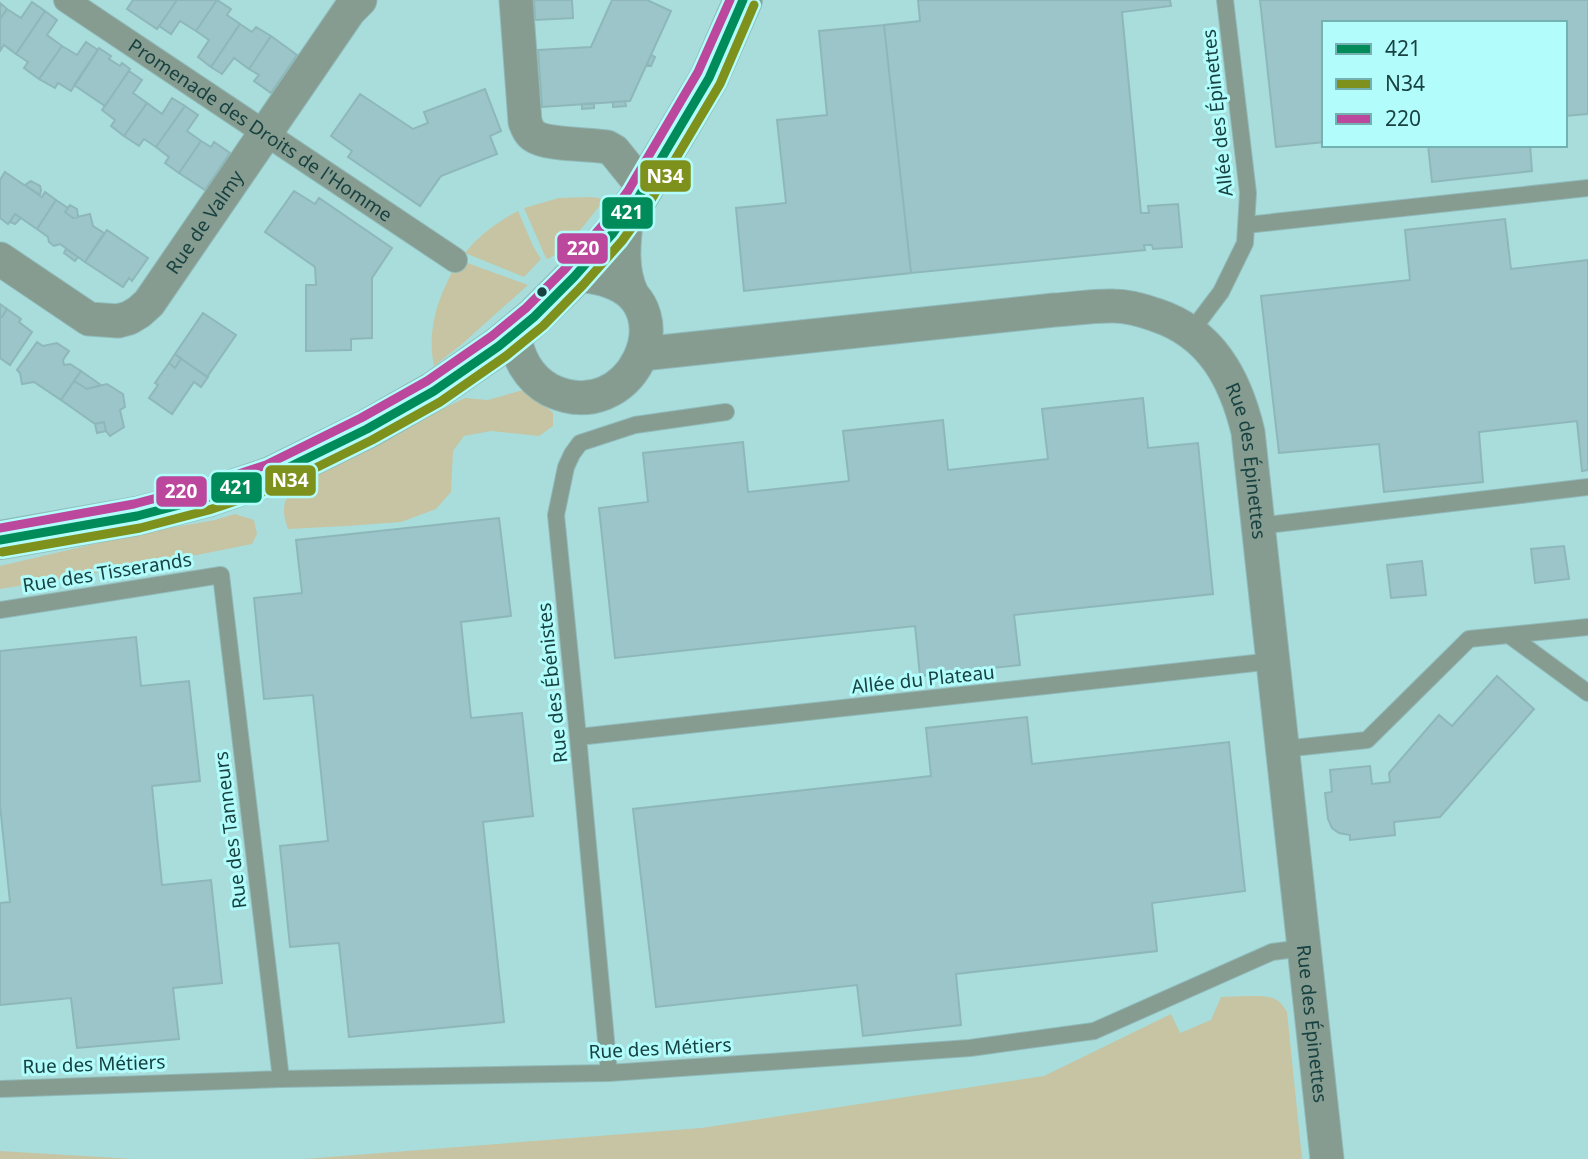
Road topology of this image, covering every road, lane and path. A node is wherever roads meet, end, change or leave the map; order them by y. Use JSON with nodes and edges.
{"nodes":[{"id":1,"x":66,"y":0,"type":"edge"},
{"id":2,"x":360,"y":0,"type":"edge"},
{"id":3,"x":516,"y":0,"type":"edge"},
{"id":4,"x":743,"y":0,"type":"edge"},
{"id":5,"x":1225,"y":0,"type":"edge"},
{"id":6,"x":266,"y":132,"type":"junction"},
{"id":7,"x":1588,"y":188,"type":"edge"},
{"id":8,"x":635,"y":200,"type":"junction"},
{"id":9,"x":1246,"y":225,"type":"junction"},
{"id":10,"x":0,"y":259,"type":"edge"},
{"id":11,"x":455,"y":260,"type":"dead end"},
{"id":12,"x":574,"y":277,"type":"junction"},
{"id":13,"x":632,"y":295,"type":"junction"},
{"id":14,"x":515,"y":332,"type":"junction"},
{"id":15,"x":1190,"y":333,"type":"junction"},
{"id":16,"x":642,"y":354,"type":"junction"},
{"id":17,"x":458,"y":375,"type":"junction"},
{"id":18,"x":535,"y":379,"type":"junction"},
{"id":19,"x":726,"y":412,"type":"dead end"},
{"id":20,"x":1588,"y":487,"type":"edge"},
{"id":21,"x":1258,"y":526,"type":"junction"},
{"id":22,"x":0,"y":540,"type":"edge"},
{"id":23,"x":221,"y":575,"type":"joint"},
{"id":24,"x":0,"y":610,"type":"edge"},
{"id":25,"x":1588,"y":627,"type":"edge"},
{"id":26,"x":1509,"y":635,"type":"junction"},
{"id":27,"x":1273,"y":661,"type":"junction"},
{"id":28,"x":1588,"y":693,"type":"edge"},
{"id":29,"x":579,"y":737,"type":"junction"},
{"id":30,"x":1283,"y":749,"type":"junction"},
{"id":31,"x":1303,"y":948,"type":"junction"},
{"id":32,"x":609,"y":1073,"type":"junction"},
{"id":33,"x":281,"y":1079,"type":"junction"},
{"id":34,"x":0,"y":1088,"type":"edge"},
{"id":35,"x":1327,"y":1159,"type":"edge"}],
"edges":[{"from":1,"to":6,"type":"street","name":"Promenade des Droits de l'Homme"},
{"from":2,"to":6,"type":"street","name":"Rue de Valmy"},
{"from":3,"to":8,"type":"street"},
{"from":4,"to":8,"type":"main road"},
{"from":5,"to":9,"type":"lane","name":"Allée des Épinettes"},
{"from":6,"to":10,"type":"street","name":"Rue de Valmy"},
{"from":6,"to":11,"type":"street","name":"Promenade des Droits de l'Homme"},
{"from":7,"to":9,"type":"lane"},
{"from":8,"to":12,"type":"main road"},
{"from":8,"to":13,"type":"street"},
{"from":9,"to":15,"type":"lane","name":"Allée des Épinettes"},
{"from":12,"to":13,"type":"street"},
{"from":12,"to":14,"type":"main road"},
{"from":13,"to":16,"type":"street"},
{"from":14,"to":17,"type":"main road"},
{"from":14,"to":18,"type":"street"},
{"from":15,"to":16,"type":"street","name":"Rue des Épinettes"},
{"from":15,"to":21,"type":"street","name":"Rue des Épinettes"},
{"from":16,"to":18,"type":"street"},
{"from":17,"to":18,"type":"street"},
{"from":17,"to":22,"type":"main road"},
{"from":19,"to":29,"type":"lane","name":"Rue des Ébénistes"},
{"from":20,"to":21,"type":"lane"},
{"from":21,"to":27,"type":"street","name":"Rue des Épinettes"},
{"from":23,"to":24,"type":"lane","name":"Rue des Tisserands"},
{"from":23,"to":33,"type":"lane","name":"Rue des Tanneurs"},
{"from":25,"to":26,"type":"lane"},
{"from":26,"to":28,"type":"lane"},
{"from":26,"to":30,"type":"lane"},
{"from":27,"to":29,"type":"lane","name":"Allée du Plateau"},
{"from":27,"to":30,"type":"street","name":"Rue des Épinettes"},
{"from":29,"to":32,"type":"lane","name":"Rue des Ébénistes"},
{"from":30,"to":31,"type":"street","name":"Rue des Épinettes"},
{"from":31,"to":32,"type":"lane","name":"Rue des Métiers"},
{"from":31,"to":35,"type":"street","name":"Rue des Épinettes"},
{"from":32,"to":33,"type":"lane","name":"Rue des Métiers"},
{"from":33,"to":34,"type":"lane","name":"Rue des Métiers"}]}
